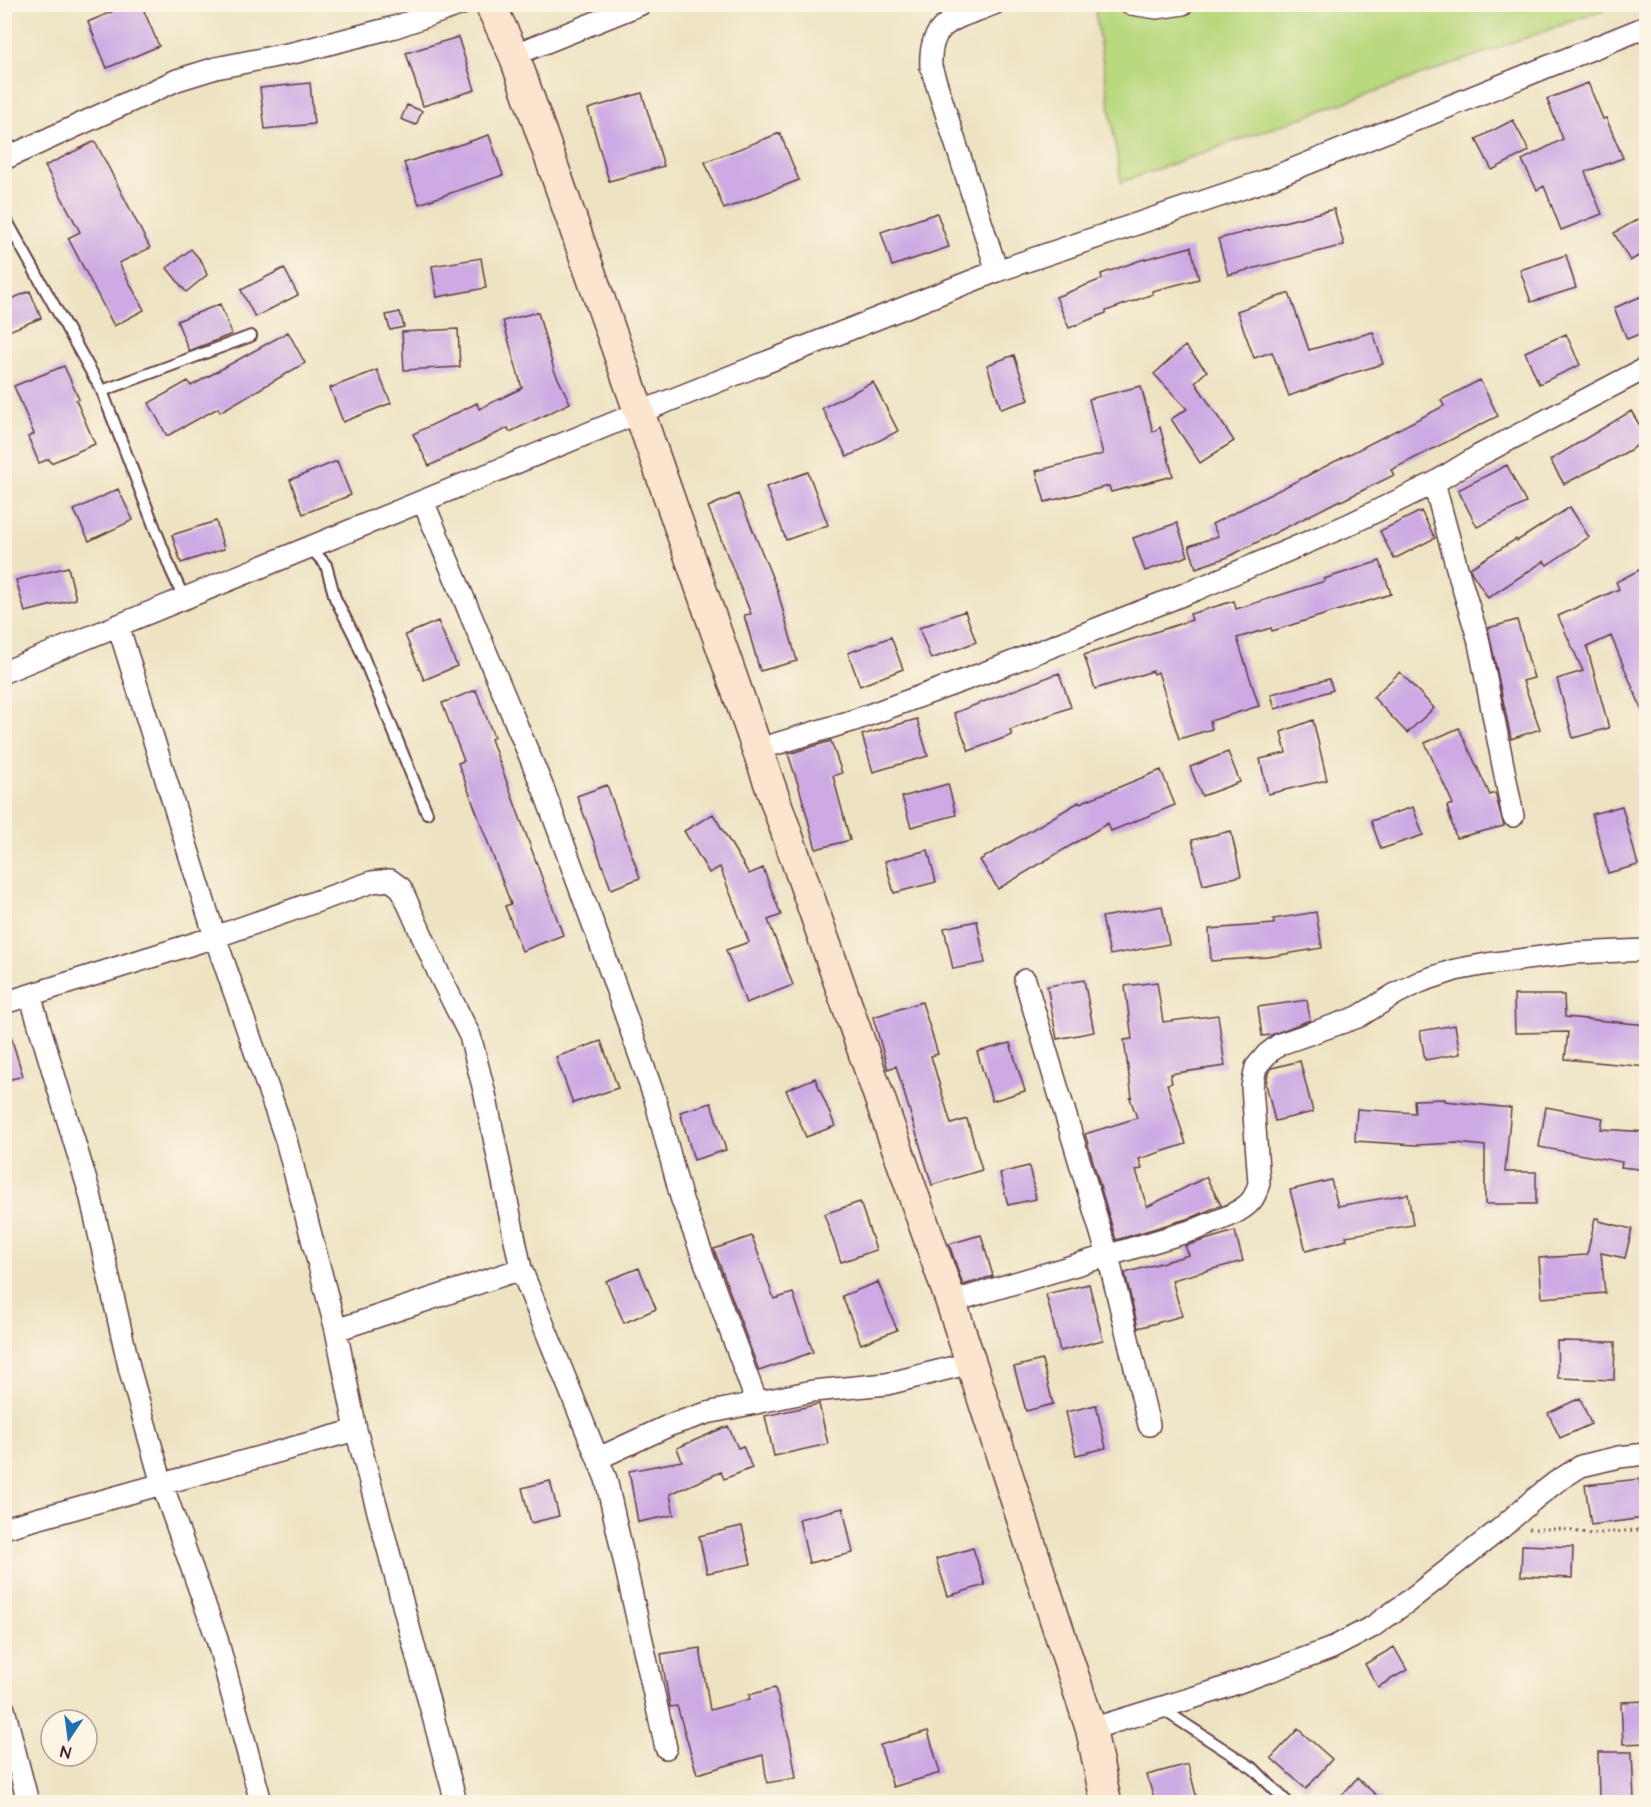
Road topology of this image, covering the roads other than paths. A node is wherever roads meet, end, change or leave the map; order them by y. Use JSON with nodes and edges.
{"nodes":[{"id":1,"x":462,"y":4,"type":"edge"},
{"id":2,"x":490,"y":4,"type":"edge"},
{"id":3,"x":641,"y":4,"type":"edge"},
{"id":4,"x":994,"y":4,"type":"edge"},
{"id":5,"x":1131,"y":4,"type":"edge"},
{"id":6,"x":1184,"y":4,"type":"edge"},
{"id":7,"x":1647,"y":27,"type":"edge"},
{"id":8,"x":513,"y":55,"type":"junction"},
{"id":9,"x":4,"y":159,"type":"edge"},
{"id":10,"x":4,"y":216,"type":"edge"},
{"id":11,"x":997,"y":271,"type":"junction"},
{"id":12,"x":251,"y":336,"type":"dead end"},
{"id":13,"x":1647,"y":368,"type":"edge"},
{"id":14,"x":102,"y":390,"type":"junction"},
{"id":15,"x":638,"y":413,"type":"junction"},
{"id":16,"x":1434,"y":483,"type":"junction"},
{"id":17,"x":423,"y":501,"type":"junction"},
{"id":18,"x":310,"y":547,"type":"junction"},
{"id":19,"x":184,"y":598,"type":"junction"},
{"id":20,"x":118,"y":626,"type":"junction"},
{"id":21,"x":4,"y":672,"type":"edge"},
{"id":22,"x":756,"y":750,"type":"junction"},
{"id":23,"x":427,"y":813,"type":"dead end"},
{"id":24,"x":1513,"y":816,"type":"dead end"},
{"id":25,"x":215,"y":938,"type":"junction"},
{"id":26,"x":1647,"y":950,"type":"edge"},
{"id":27,"x":1025,"y":980,"type":"dead end"},
{"id":28,"x":30,"y":995,"type":"junction"},
{"id":29,"x":4,"y":1003,"type":"edge"},
{"id":30,"x":1108,"y":1256,"type":"junction"},
{"id":31,"x":521,"y":1269,"type":"junction"},
{"id":32,"x":951,"y":1302,"type":"junction"},
{"id":33,"x":336,"y":1330,"type":"junction"},
{"id":34,"x":970,"y":1363,"type":"junction"},
{"id":35,"x":757,"y":1403,"type":"junction"},
{"id":36,"x":1149,"y":1425,"type":"dead end"},
{"id":37,"x":356,"y":1430,"type":"junction"},
{"id":38,"x":1647,"y":1454,"type":"edge"},
{"id":39,"x":599,"y":1458,"type":"junction"},
{"id":40,"x":162,"y":1484,"type":"junction"},
{"id":41,"x":4,"y":1528,"type":"edge"},
{"id":42,"x":4,"y":1709,"type":"edge"},
{"id":43,"x":1162,"y":1709,"type":"junction"},
{"id":44,"x":1091,"y":1730,"type":"junction"},
{"id":45,"x":666,"y":1748,"type":"dead end"},
{"id":46,"x":28,"y":1803,"type":"edge"},
{"id":47,"x":261,"y":1803,"type":"edge"},
{"id":48,"x":456,"y":1803,"type":"edge"},
{"id":49,"x":1106,"y":1803,"type":"edge"},
{"id":50,"x":1287,"y":1803,"type":"edge"}],
"edges":[{"from":1,"to":9,"type":"street"},
{"from":2,"to":8,"type":"street"},
{"from":3,"to":8,"type":"street"},
{"from":4,"to":11,"type":"street"},
{"from":5,"to":6,"type":"street"},
{"from":7,"to":11,"type":"street"},
{"from":8,"to":15,"type":"street"},
{"from":10,"to":14,"type":"lane"},
{"from":11,"to":15,"type":"street"},
{"from":12,"to":14,"type":"lane"},
{"from":13,"to":16,"type":"street"},
{"from":14,"to":19,"type":"lane"},
{"from":15,"to":17,"type":"street"},
{"from":15,"to":22,"type":"street"},
{"from":16,"to":22,"type":"street"},
{"from":16,"to":24,"type":"street"},
{"from":17,"to":18,"type":"street"},
{"from":17,"to":35,"type":"street"},
{"from":18,"to":19,"type":"street"},
{"from":18,"to":23,"type":"lane"},
{"from":19,"to":20,"type":"street"},
{"from":20,"to":21,"type":"street"},
{"from":20,"to":25,"type":"street"},
{"from":22,"to":32,"type":"street"},
{"from":25,"to":28,"type":"street"},
{"from":25,"to":31,"type":"street"},
{"from":25,"to":33,"type":"street"},
{"from":26,"to":30,"type":"street"},
{"from":27,"to":30,"type":"street"},
{"from":28,"to":29,"type":"street"},
{"from":28,"to":40,"type":"street"},
{"from":30,"to":32,"type":"street"},
{"from":30,"to":36,"type":"street"},
{"from":31,"to":33,"type":"street"},
{"from":31,"to":39,"type":"street"},
{"from":32,"to":34,"type":"street"},
{"from":33,"to":37,"type":"street"},
{"from":34,"to":35,"type":"street"},
{"from":34,"to":44,"type":"street"},
{"from":35,"to":39,"type":"street"},
{"from":37,"to":40,"type":"street"},
{"from":37,"to":48,"type":"street"},
{"from":38,"to":43,"type":"street"},
{"from":39,"to":45,"type":"street"},
{"from":40,"to":41,"type":"street"},
{"from":40,"to":47,"type":"street"},
{"from":42,"to":46,"type":"street"},
{"from":43,"to":44,"type":"street"},
{"from":43,"to":50,"type":"lane"},
{"from":44,"to":49,"type":"street"}]}
